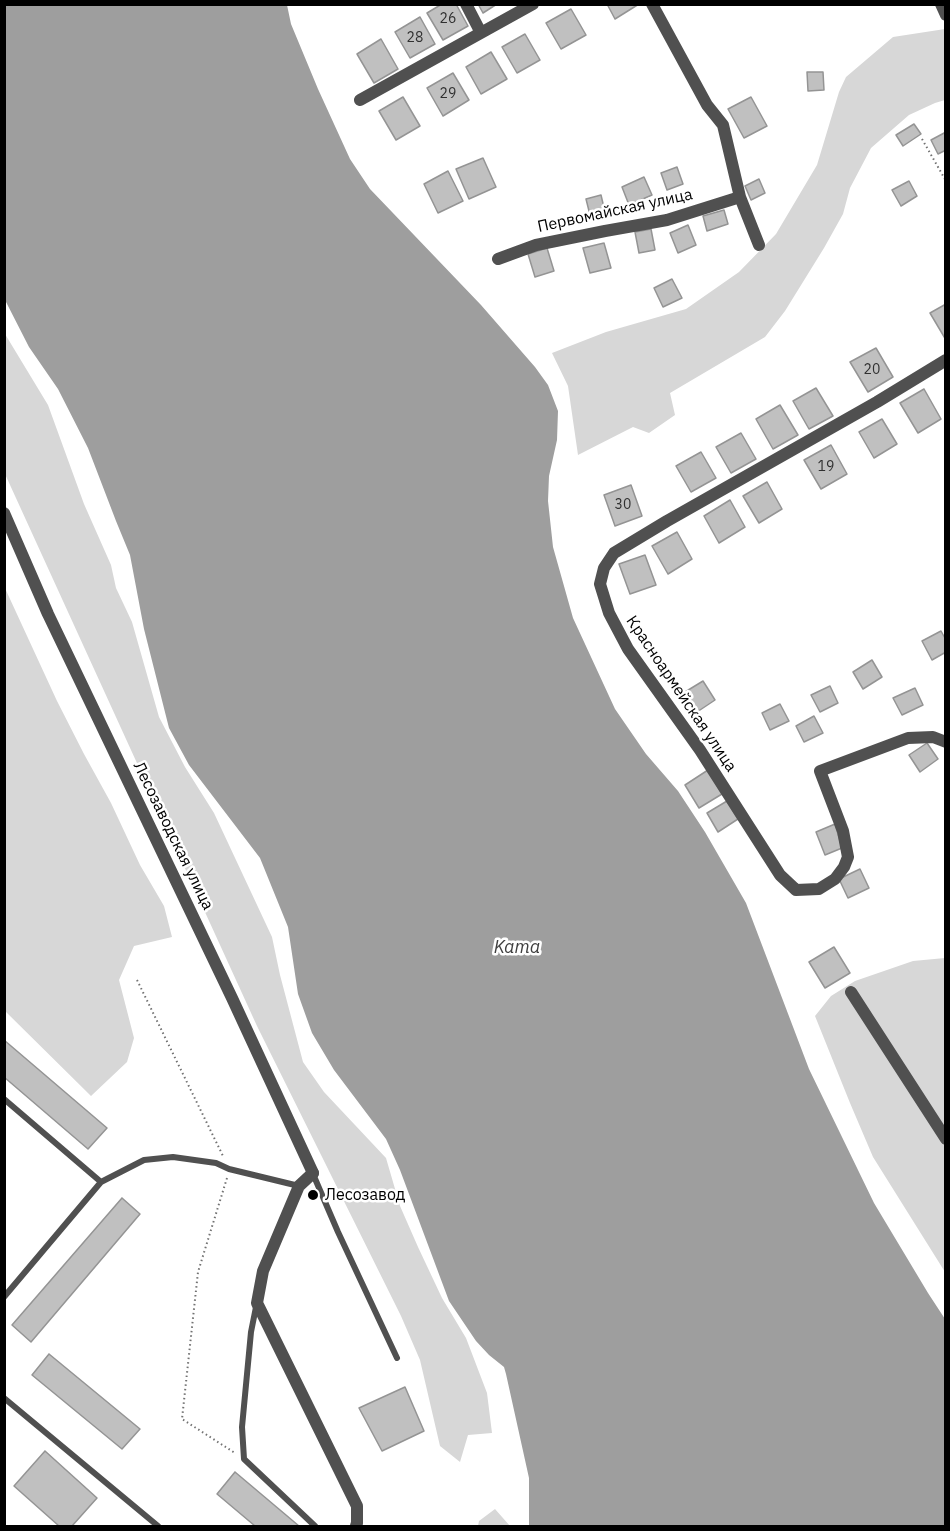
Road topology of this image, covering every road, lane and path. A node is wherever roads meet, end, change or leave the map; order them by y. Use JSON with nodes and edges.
{"nodes":[{"id":1,"x":466,"y":4,"type":"edge"},
{"id":2,"x":533,"y":4,"type":"edge"},
{"id":3,"x":652,"y":4,"type":"edge"},
{"id":4,"x":941,"y":4,"type":"edge"},
{"id":5,"x":945,"y":15,"type":"edge"},
{"id":6,"x":482,"y":33,"type":"junction"},
{"id":7,"x":360,"y":100,"type":"dead end"},
{"id":8,"x":922,"y":139,"type":"dead end"},
{"id":9,"x":945,"y":181,"type":"edge"},
{"id":10,"x":740,"y":197,"type":"junction"},
{"id":11,"x":759,"y":245,"type":"dead end"},
{"id":12,"x":498,"y":260,"type":"dead end"},
{"id":13,"x":945,"y":360,"type":"edge"},
{"id":14,"x":4,"y":513,"type":"edge"},
{"id":15,"x":945,"y":742,"type":"edge"},
{"id":16,"x":138,"y":980,"type":"dead end"},
{"id":17,"x":851,"y":992,"type":"dead end"},
{"id":18,"x":4,"y":1099,"type":"edge"},
{"id":19,"x":945,"y":1139,"type":"edge"},
{"id":20,"x":229,"y":1169,"type":"junction"},
{"id":21,"x":313,"y":1173,"type":"junction"},
{"id":22,"x":101,"y":1182,"type":"junction"},
{"id":23,"x":299,"y":1186,"type":"junction"},
{"id":24,"x":4,"y":1297,"type":"edge"},
{"id":25,"x":257,"y":1303,"type":"junction"},
{"id":26,"x":397,"y":1358,"type":"dead end"},
{"id":27,"x":4,"y":1398,"type":"edge"},
{"id":28,"x":244,"y":1459,"type":"junction"},
{"id":29,"x":158,"y":1527,"type":"edge"},
{"id":30,"x":315,"y":1527,"type":"edge"},
{"id":31,"x":356,"y":1527,"type":"edge"}],
"edges":[{"from":1,"to":6,"type":"street"},
{"from":2,"to":6,"type":"street"},
{"from":3,"to":10,"type":"street"},
{"from":4,"to":5,"type":"street"},
{"from":6,"to":7,"type":"street"},
{"from":8,"to":9,"type":"path"},
{"from":10,"to":11,"type":"street"},
{"from":10,"to":12,"type":"street","name":"Первомайская улица"},
{"from":13,"to":15,"type":"street","name":"Красноармейская улица"},
{"from":14,"to":21,"type":"street","name":"Лесозаводская улица"},
{"from":16,"to":20,"type":"path"},
{"from":17,"to":19,"type":"street"},
{"from":18,"to":22,"type":"lane"},
{"from":20,"to":22,"type":"lane"},
{"from":20,"to":23,"type":"lane"},
{"from":20,"to":28,"type":"path"},
{"from":21,"to":23,"type":"street"},
{"from":21,"to":26,"type":"lane"},
{"from":22,"to":24,"type":"lane"},
{"from":23,"to":25,"type":"street"},
{"from":25,"to":28,"type":"lane"},
{"from":25,"to":31,"type":"street"},
{"from":27,"to":29,"type":"lane"},
{"from":28,"to":30,"type":"lane"}]}
